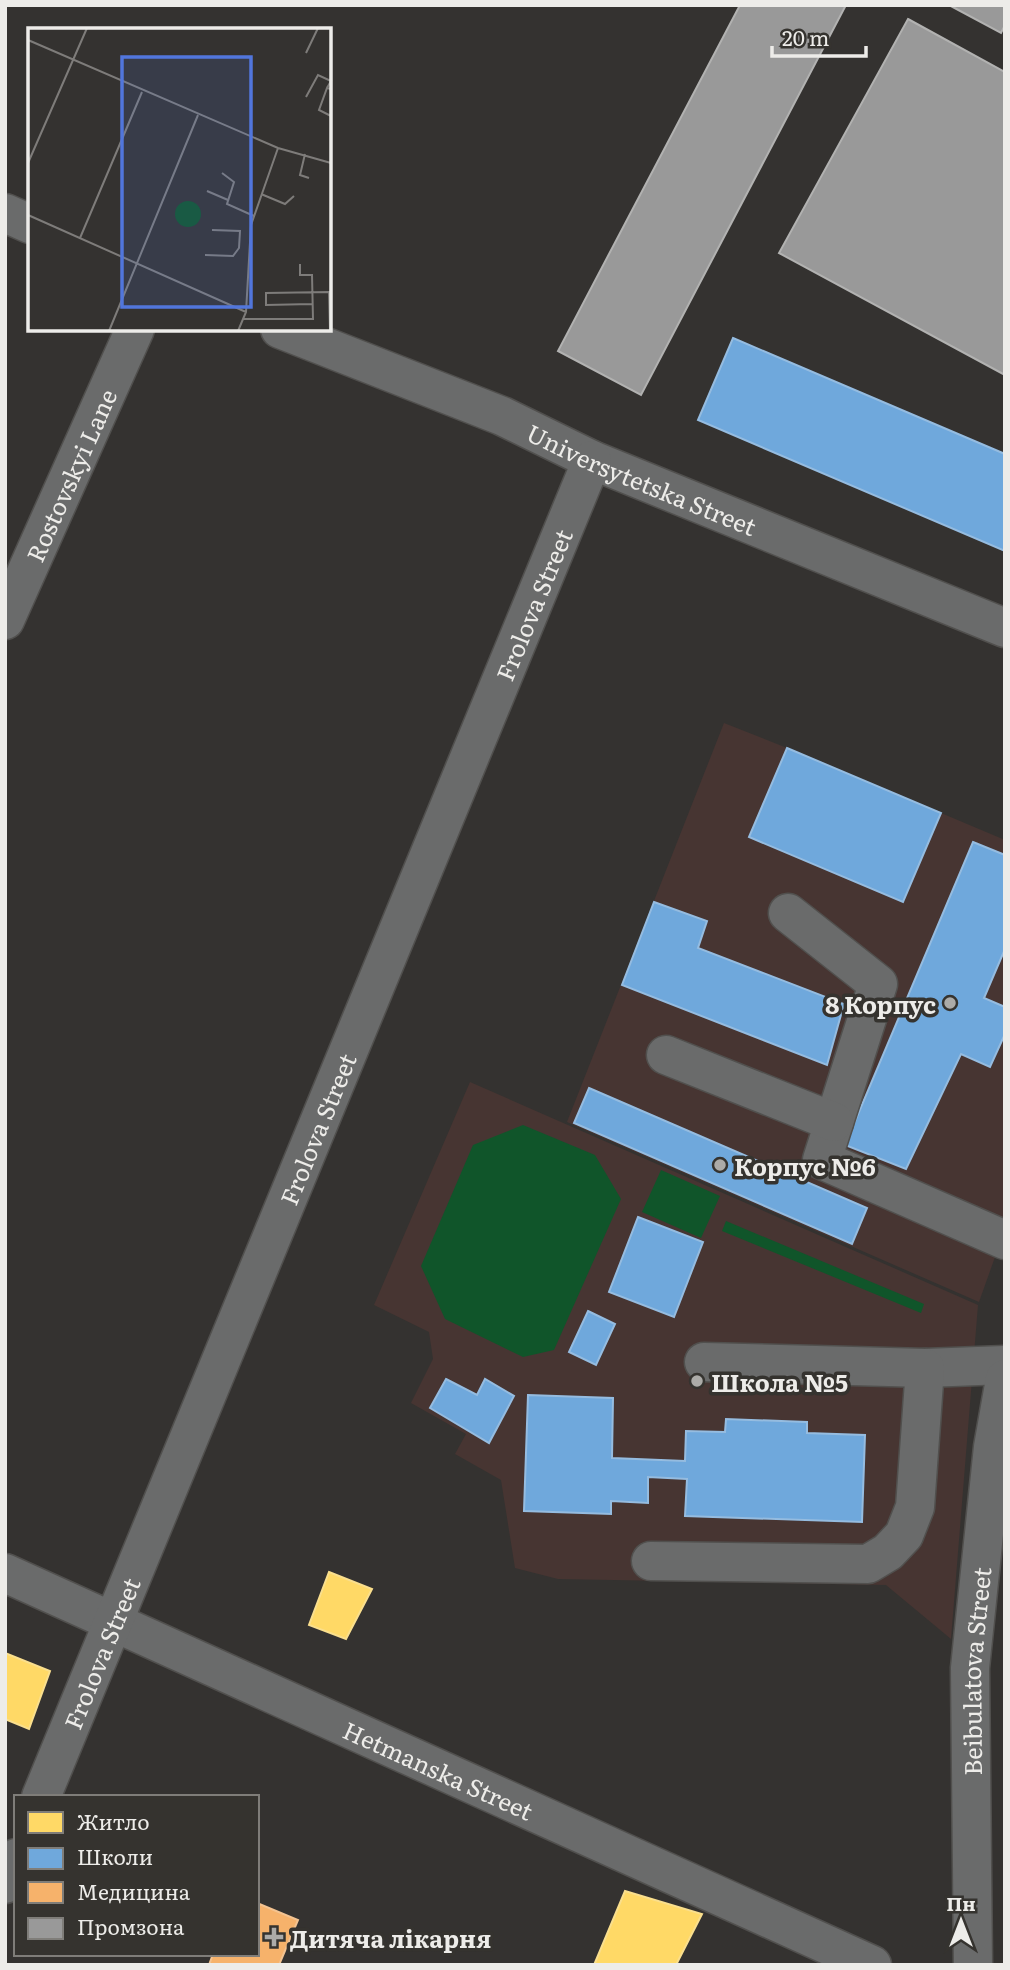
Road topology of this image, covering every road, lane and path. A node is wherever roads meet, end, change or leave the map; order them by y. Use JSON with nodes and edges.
{"nodes":[{"id":1,"x":5,"y":213,"type":"edge"},
{"id":2,"x":28,"y":223,"type":"edge"},
{"id":3,"x":134,"y":331,"type":"edge"},
{"id":4,"x":285,"y":331,"type":"edge"},
{"id":5,"x":592,"y":460,"type":"junction"},
{"id":6,"x":5,"y":620,"type":"edge"},
{"id":7,"x":1005,"y":628,"type":"edge"},
{"id":8,"x":788,"y":913,"type":"dead end"},
{"id":9,"x":666,"y":1055,"type":"dead end"},
{"id":10,"x":834,"y":1122,"type":"junction"},
{"id":11,"x":1005,"y":1240,"type":"edge"},
{"id":12,"x":704,"y":1362,"type":"dead end"},
{"id":13,"x":1005,"y":1365,"type":"edge"},
{"id":14,"x":925,"y":1368,"type":"junction"},
{"id":15,"x":1005,"y":1378,"type":"edge"},
{"id":16,"x":651,"y":1561,"type":"dead end"},
{"id":17,"x":5,"y":1573,"type":"edge"},
{"id":18,"x":112,"y":1620,"type":"junction"},
{"id":19,"x":42,"y":1795,"type":"edge"},
{"id":20,"x":14,"y":1863,"type":"edge"},
{"id":21,"x":5,"y":1884,"type":"edge"},
{"id":22,"x":872,"y":1965,"type":"edge"},
{"id":23,"x":973,"y":1965,"type":"edge"}],
"edges":[{"from":1,"to":2,"type":"street"},
{"from":3,"to":6,"type":"street","name":"Rostovskyi Lane"},
{"from":4,"to":5,"type":"street","name":"Universytetska Street"},
{"from":5,"to":7,"type":"street","name":"Universytetska Street"},
{"from":5,"to":18,"type":"street","name":"Frolova Street"},
{"from":8,"to":10,"type":"street"},
{"from":9,"to":10,"type":"street"},
{"from":10,"to":11,"type":"street"},
{"from":12,"to":14,"type":"street"},
{"from":13,"to":14,"type":"street"},
{"from":14,"to":16,"type":"street"},
{"from":15,"to":23,"type":"street","name":"Beibulatova Street"},
{"from":17,"to":18,"type":"street","name":"Hetmanska Street"},
{"from":18,"to":19,"type":"street","name":"Frolova Street"},
{"from":18,"to":22,"type":"street","name":"Hetmanska Street"},
{"from":20,"to":21,"type":"street"}]}
